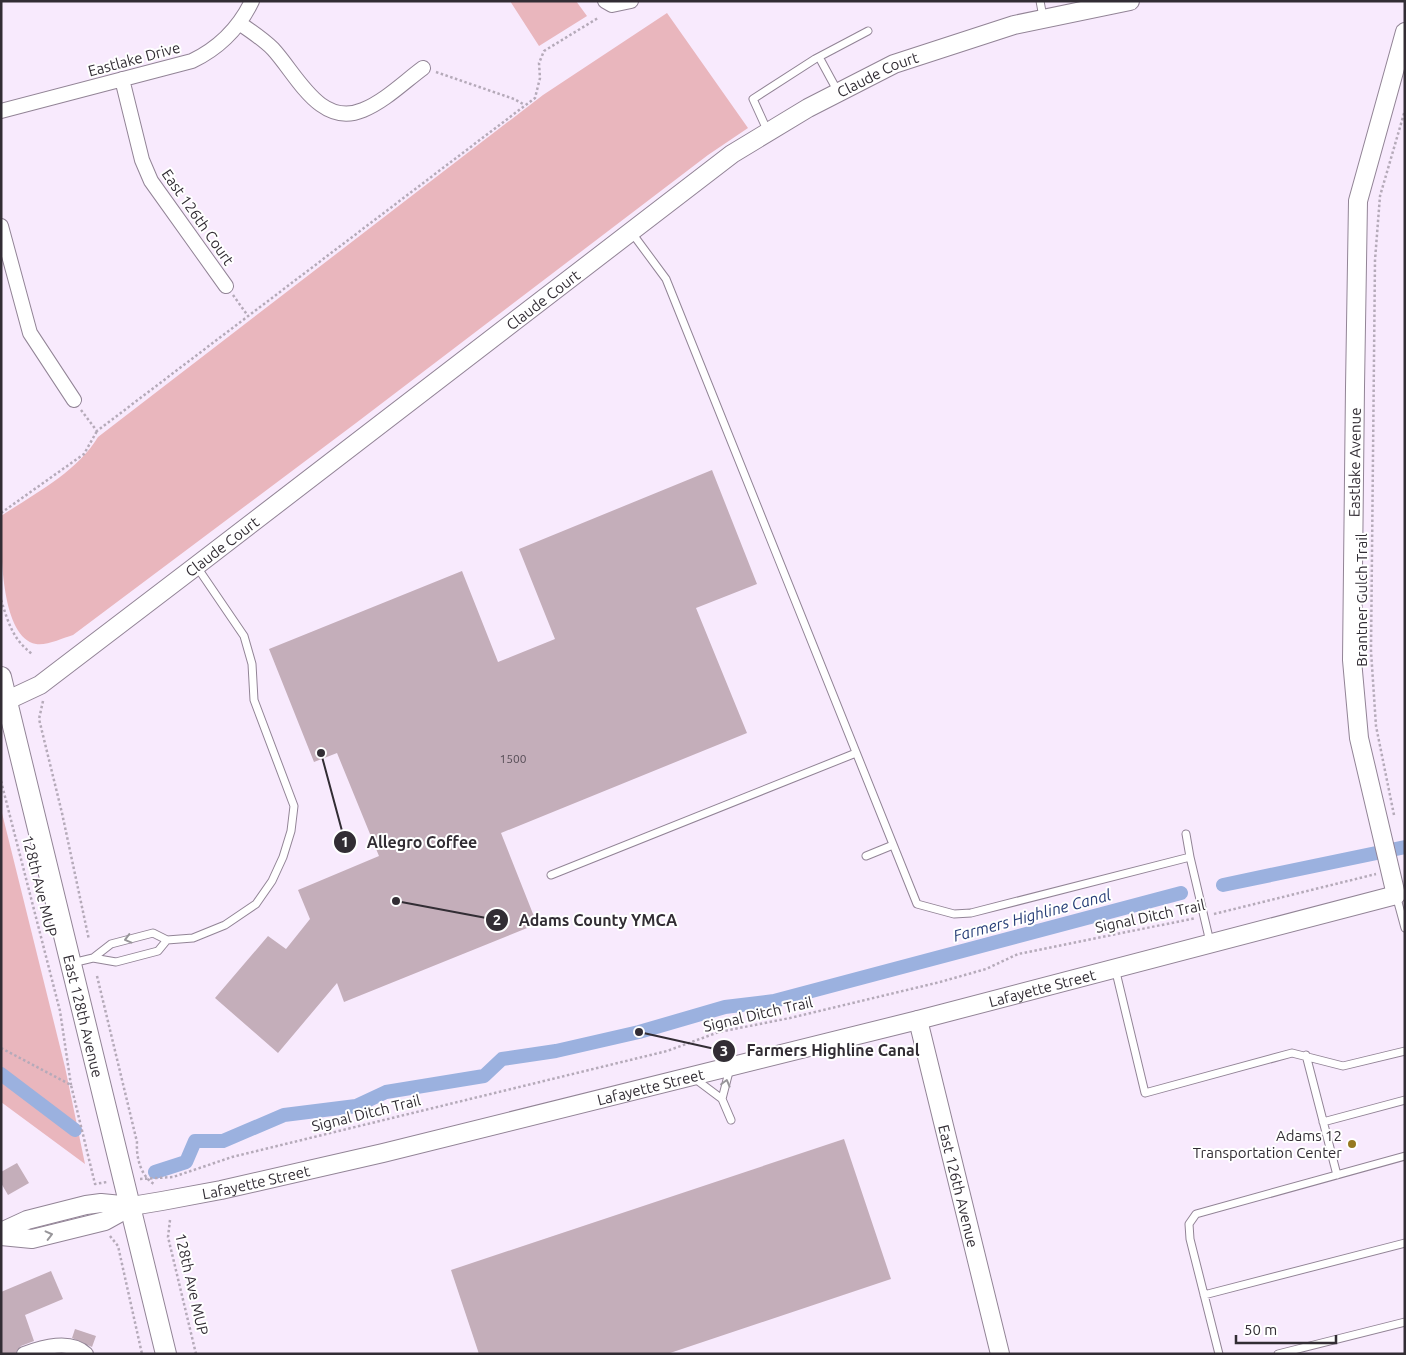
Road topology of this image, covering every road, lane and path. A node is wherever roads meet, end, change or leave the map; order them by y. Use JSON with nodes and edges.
{"nodes":[{"id":1,"x":252,"y":1,"type":"edge"},
{"id":2,"x":1130,"y":1,"type":"edge"},
{"id":3,"x":1042,"y":9,"type":"edge"},
{"id":4,"x":598,"y":18,"type":"dead end"},
{"id":5,"x":239,"y":23,"type":"junction"},
{"id":6,"x":868,"y":31,"type":"dead end"},
{"id":7,"x":1405,"y":32,"type":"edge"},
{"id":8,"x":819,"y":57,"type":"junction"},
{"id":9,"x":423,"y":68,"type":"joint"},
{"id":10,"x":122,"y":79,"type":"junction"},
{"id":11,"x":838,"y":92,"type":"junction"},
{"id":12,"x":525,"y":105,"type":"junction"},
{"id":13,"x":1405,"y":110,"type":"edge"},
{"id":14,"x":1,"y":111,"type":"edge"},
{"id":15,"x":768,"y":132,"type":"junction"},
{"id":16,"x":1,"y":226,"type":"edge"},
{"id":17,"x":632,"y":233,"type":"junction"},
{"id":18,"x":226,"y":286,"type":"joint"},
{"id":19,"x":248,"y":316,"type":"junction"},
{"id":20,"x":74,"y":400,"type":"joint"},
{"id":21,"x":97,"y":431,"type":"junction"},
{"id":22,"x":1,"y":513,"type":"edge"},
{"id":23,"x":196,"y":566,"type":"junction"},
{"id":24,"x":1,"y":600,"type":"edge"},
{"id":25,"x":32,"y":654,"type":"dead end"},
{"id":26,"x":1,"y":677,"type":"edge"},
{"id":27,"x":8,"y":700,"type":"junction"},
{"id":28,"x":44,"y":701,"type":"dead end"},
{"id":29,"x":856,"y":753,"type":"junction"},
{"id":30,"x":1,"y":781,"type":"edge"},
{"id":31,"x":1395,"y":822,"type":"dead end"},
{"id":32,"x":1186,"y":834,"type":"dead end"},
{"id":33,"x":893,"y":845,"type":"junction"},
{"id":34,"x":866,"y":856,"type":"dead end"},
{"id":35,"x":1190,"y":857,"type":"junction"},
{"id":36,"x":1376,"y":874,"type":"dead end"},
{"id":37,"x":551,"y":875,"type":"dead end"},
{"id":38,"x":1401,"y":894,"type":"edge"},
{"id":39,"x":1204,"y":917,"type":"junction"},
{"id":40,"x":1405,"y":928,"type":"edge"},
{"id":41,"x":89,"y":940,"type":"dead end"},
{"id":42,"x":167,"y":940,"type":"junction"},
{"id":43,"x":1210,"y":942,"type":"junction"},
{"id":44,"x":93,"y":958,"type":"junction"},
{"id":45,"x":70,"y":964,"type":"junction"},
{"id":46,"x":1115,"y":967,"type":"junction"},
{"id":47,"x":97,"y":976,"type":"dead end"},
{"id":48,"x":918,"y":1020,"type":"junction"},
{"id":49,"x":1,"y":1048,"type":"edge"},
{"id":50,"x":1405,"y":1051,"type":"edge"},
{"id":51,"x":1306,"y":1055,"type":"junction"},
{"id":52,"x":731,"y":1066,"type":"junction"},
{"id":53,"x":691,"y":1076,"type":"junction"},
{"id":54,"x":71,"y":1085,"type":"junction"},
{"id":55,"x":722,"y":1099,"type":"junction"},
{"id":56,"x":1405,"y":1100,"type":"edge"},
{"id":57,"x":730,"y":1120,"type":"dead end"},
{"id":58,"x":1323,"y":1122,"type":"junction"},
{"id":59,"x":1405,"y":1156,"type":"edge"},
{"id":60,"x":1337,"y":1175,"type":"junction"},
{"id":61,"x":146,"y":1179,"type":"junction"},
{"id":62,"x":95,"y":1184,"type":"dead end"},
{"id":63,"x":154,"y":1184,"type":"dead end"},
{"id":64,"x":132,"y":1206,"type":"junction"},
{"id":65,"x":170,"y":1220,"type":"dead end"},
{"id":66,"x":108,"y":1233,"type":"dead end"},
{"id":67,"x":1,"y":1234,"type":"edge"},
{"id":68,"x":1405,"y":1243,"type":"edge"},
{"id":69,"x":1204,"y":1295,"type":"junction"},
{"id":70,"x":1405,"y":1322,"type":"edge"},
{"id":71,"x":24,"y":1354,"type":"edge"},
{"id":72,"x":86,"y":1354,"type":"edge"},
{"id":73,"x":142,"y":1354,"type":"edge"},
{"id":74,"x":166,"y":1354,"type":"edge"},
{"id":75,"x":196,"y":1354,"type":"edge"},
{"id":76,"x":1000,"y":1354,"type":"edge"},
{"id":77,"x":1219,"y":1354,"type":"edge"},
{"id":78,"x":1278,"y":1354,"type":"edge"}],
"edges":[{"from":1,"to":5,"type":"street","name":"Eastlake Drive"},
{"from":2,"to":3,"type":"street","name":"Claude Court"},
{"from":3,"to":11,"type":"street","name":"Claude Court"},
{"from":4,"to":12,"type":"path"},
{"from":5,"to":9,"type":"street"},
{"from":5,"to":10,"type":"street","name":"Eastlake Drive"},
{"from":6,"to":8,"type":"lane"},
{"from":7,"to":38,"type":"street","name":"Eastlake Avenue"},
{"from":8,"to":11,"type":"lane"},
{"from":8,"to":15,"type":"lane"},
{"from":9,"to":12,"type":"path"},
{"from":10,"to":14,"type":"street","name":"Eastlake Drive"},
{"from":10,"to":18,"type":"street","name":"East 126th Court"},
{"from":11,"to":15,"type":"street","name":"Claude Court"},
{"from":12,"to":19,"type":"path"},
{"from":13,"to":31,"type":"path","name":"Brantner Gulch Trail"},
{"from":15,"to":17,"type":"street","name":"Claude Court"},
{"from":16,"to":20,"type":"street"},
{"from":17,"to":23,"type":"street","name":"Claude Court"},
{"from":17,"to":29,"type":"lane"},
{"from":18,"to":19,"type":"path"},
{"from":19,"to":21,"type":"path"},
{"from":20,"to":21,"type":"path"},
{"from":21,"to":22,"type":"path"},
{"from":23,"to":27,"type":"street","name":"Claude Court"},
{"from":23,"to":42,"type":"lane"},
{"from":24,"to":25,"type":"path"},
{"from":26,"to":27,"type":"main road","name":"East 128th Avenue"},
{"from":27,"to":45,"type":"main road","name":"East 128th Avenue"},
{"from":28,"to":41,"type":"path"},
{"from":29,"to":33,"type":"lane"},
{"from":29,"to":37,"type":"lane"},
{"from":30,"to":54,"type":"path","name":"128th Ave MUP"},
{"from":32,"to":35,"type":"lane"},
{"from":33,"to":34,"type":"lane"},
{"from":33,"to":35,"type":"lane"},
{"from":35,"to":39,"type":"lane"},
{"from":36,"to":39,"type":"path","name":"Signal Ditch Trail"},
{"from":38,"to":40,"type":"lane"},
{"from":38,"to":43,"type":"street","name":"Lafayette Street"},
{"from":39,"to":43,"type":"lane"},
{"from":39,"to":61,"type":"path","name":"Signal Ditch Trail"},
{"from":42,"to":44,"type":"lane"},
{"from":42,"to":44,"type":"lane","one_way":true},
{"from":43,"to":46,"type":"street","name":"Lafayette Street"},
{"from":44,"to":45,"type":"lane"},
{"from":45,"to":64,"type":"main road","name":"East 128th Avenue"},
{"from":46,"to":48,"type":"street","name":"Lafayette Street"},
{"from":46,"to":51,"type":"lane"},
{"from":47,"to":61,"type":"path"},
{"from":48,"to":52,"type":"street","name":"Lafayette Street"},
{"from":48,"to":76,"type":"street","name":"East 126th Avenue"},
{"from":49,"to":54,"type":"path"},
{"from":50,"to":51,"type":"lane"},
{"from":51,"to":58,"type":"lane"},
{"from":52,"to":53,"type":"street","name":"Lafayette Street"},
{"from":55,"to":52,"type":"lane","one_way":true},
{"from":53,"to":55,"type":"lane"},
{"from":53,"to":64,"type":"street","name":"Lafayette Street"},
{"from":54,"to":62,"type":"path"},
{"from":55,"to":57,"type":"lane"},
{"from":56,"to":58,"type":"lane"},
{"from":58,"to":60,"type":"lane"},
{"from":59,"to":60,"type":"lane"},
{"from":60,"to":69,"type":"lane"},
{"from":61,"to":63,"type":"path"},
{"from":64,"to":67,"type":"street","name":"Lafayette Street"},
{"from":64,"to":74,"type":"main road","name":"East 128th Avenue"},
{"from":65,"to":75,"type":"path","name":"128th Ave MUP"},
{"from":66,"to":73,"type":"path"},
{"from":68,"to":69,"type":"lane"},
{"from":69,"to":77,"type":"lane"},
{"from":70,"to":78,"type":"lane"},
{"from":71,"to":72,"type":"street"}]}
